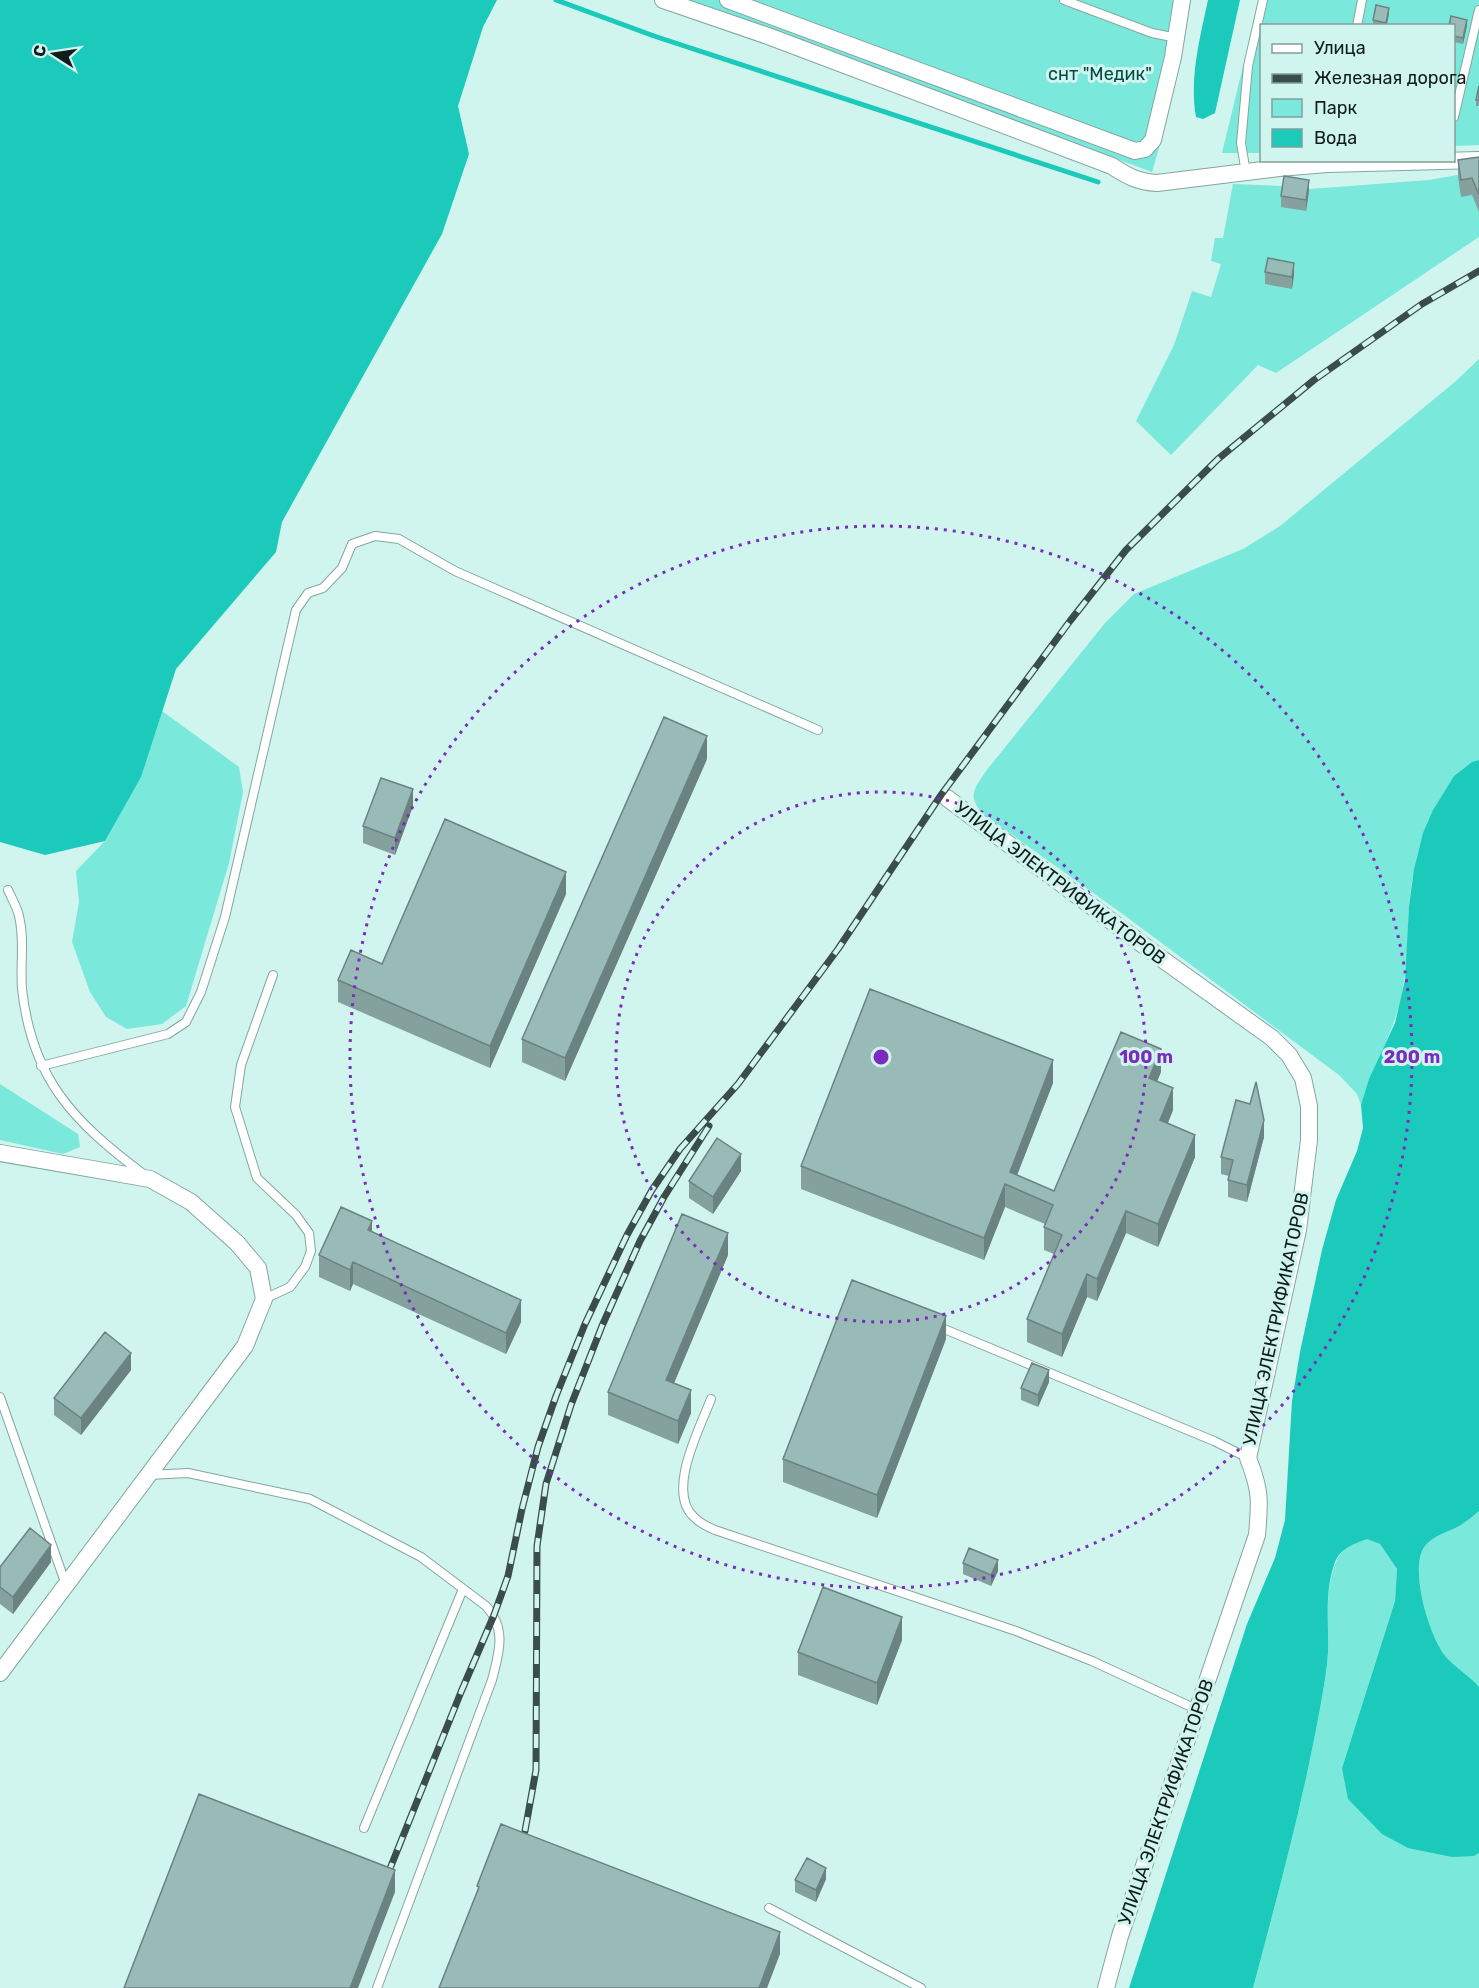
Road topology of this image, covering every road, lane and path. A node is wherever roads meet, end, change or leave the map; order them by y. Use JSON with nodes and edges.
{"nodes":[{"id":1,"x":663,"y":0,"type":"edge"},
{"id":2,"x":728,"y":0,"type":"edge"},
{"id":3,"x":1064,"y":0,"type":"edge"},
{"id":4,"x":1182,"y":0,"type":"edge"},
{"id":5,"x":1263,"y":0,"type":"edge"},
{"id":6,"x":1362,"y":0,"type":"edge"},
{"id":7,"x":1479,"y":10,"type":"edge"},
{"id":8,"x":1357,"y":24,"type":"edge"},
{"id":9,"x":1177,"y":38,"type":"junction"},
{"id":10,"x":1455,"y":113,"type":"edge"},
{"id":11,"x":1479,"y":160,"type":"edge"},
{"id":12,"x":1455,"y":161,"type":"edge"},
{"id":13,"x":1328,"y":162,"type":"edge"},
{"id":14,"x":1246,"y":173,"type":"junction"},
{"id":15,"x":818,"y":730,"type":"dead end"},
{"id":16,"x":947,"y":798,"type":"dead end"},
{"id":17,"x":8,"y":890,"type":"dead end"},
{"id":18,"x":273,"y":975,"type":"dead end"},
{"id":19,"x":41,"y":1066,"type":"junction"},
{"id":20,"x":0,"y":1153,"type":"edge"},
{"id":21,"x":150,"y":1179,"type":"junction"},
{"id":22,"x":264,"y":1299,"type":"junction"},
{"id":23,"x":923,"y":1320,"type":"edge"},
{"id":24,"x":0,"y":1396,"type":"edge"},
{"id":25,"x":711,"y":1399,"type":"dead end"},
{"id":26,"x":1248,"y":1458,"type":"junction"},
{"id":27,"x":148,"y":1475,"type":"junction"},
{"id":28,"x":66,"y":1585,"type":"junction"},
{"id":29,"x":464,"y":1589,"type":"junction"},
{"id":30,"x":0,"y":1673,"type":"edge"},
{"id":31,"x":1198,"y":1710,"type":"junction"},
{"id":32,"x":364,"y":1828,"type":"dead end"},
{"id":33,"x":769,"y":1908,"type":"dead end"},
{"id":34,"x":377,"y":1988,"type":"edge"},
{"id":35,"x":921,"y":1988,"type":"edge"},
{"id":36,"x":1106,"y":1988,"type":"edge"}],
"edges":[{"from":1,"to":14,"type":"street"},
{"from":2,"to":9,"type":"street"},
{"from":3,"to":9,"type":"lane"},
{"from":4,"to":9,"type":"street"},
{"from":5,"to":14,"type":"lane"},
{"from":6,"to":8,"type":"lane"},
{"from":7,"to":10,"type":"lane"},
{"from":11,"to":12,"type":"street"},
{"from":13,"to":14,"type":"street"},
{"from":15,"to":19,"type":"lane"},
{"from":16,"to":26,"type":"street","name":"УЛИЦА ЭЛЕКТРИФИКАТОРОВ"},
{"from":17,"to":19,"type":"lane"},
{"from":18,"to":22,"type":"lane"},
{"from":19,"to":21,"type":"lane"},
{"from":20,"to":21,"type":"street"},
{"from":21,"to":22,"type":"street"},
{"from":22,"to":27,"type":"street"},
{"from":23,"to":26,"type":"lane"},
{"from":24,"to":28,"type":"lane"},
{"from":25,"to":31,"type":"lane"},
{"from":26,"to":31,"type":"street","name":"УЛИЦА ЭЛЕКТРИФИКАТОРОВ"},
{"from":27,"to":28,"type":"street"},
{"from":27,"to":29,"type":"lane"},
{"from":28,"to":30,"type":"street"},
{"from":29,"to":32,"type":"lane"},
{"from":29,"to":34,"type":"lane"},
{"from":31,"to":36,"type":"street","name":"УЛИЦА ЭЛЕКТРИФИКАТОРОВ"},
{"from":33,"to":35,"type":"lane"}]}
